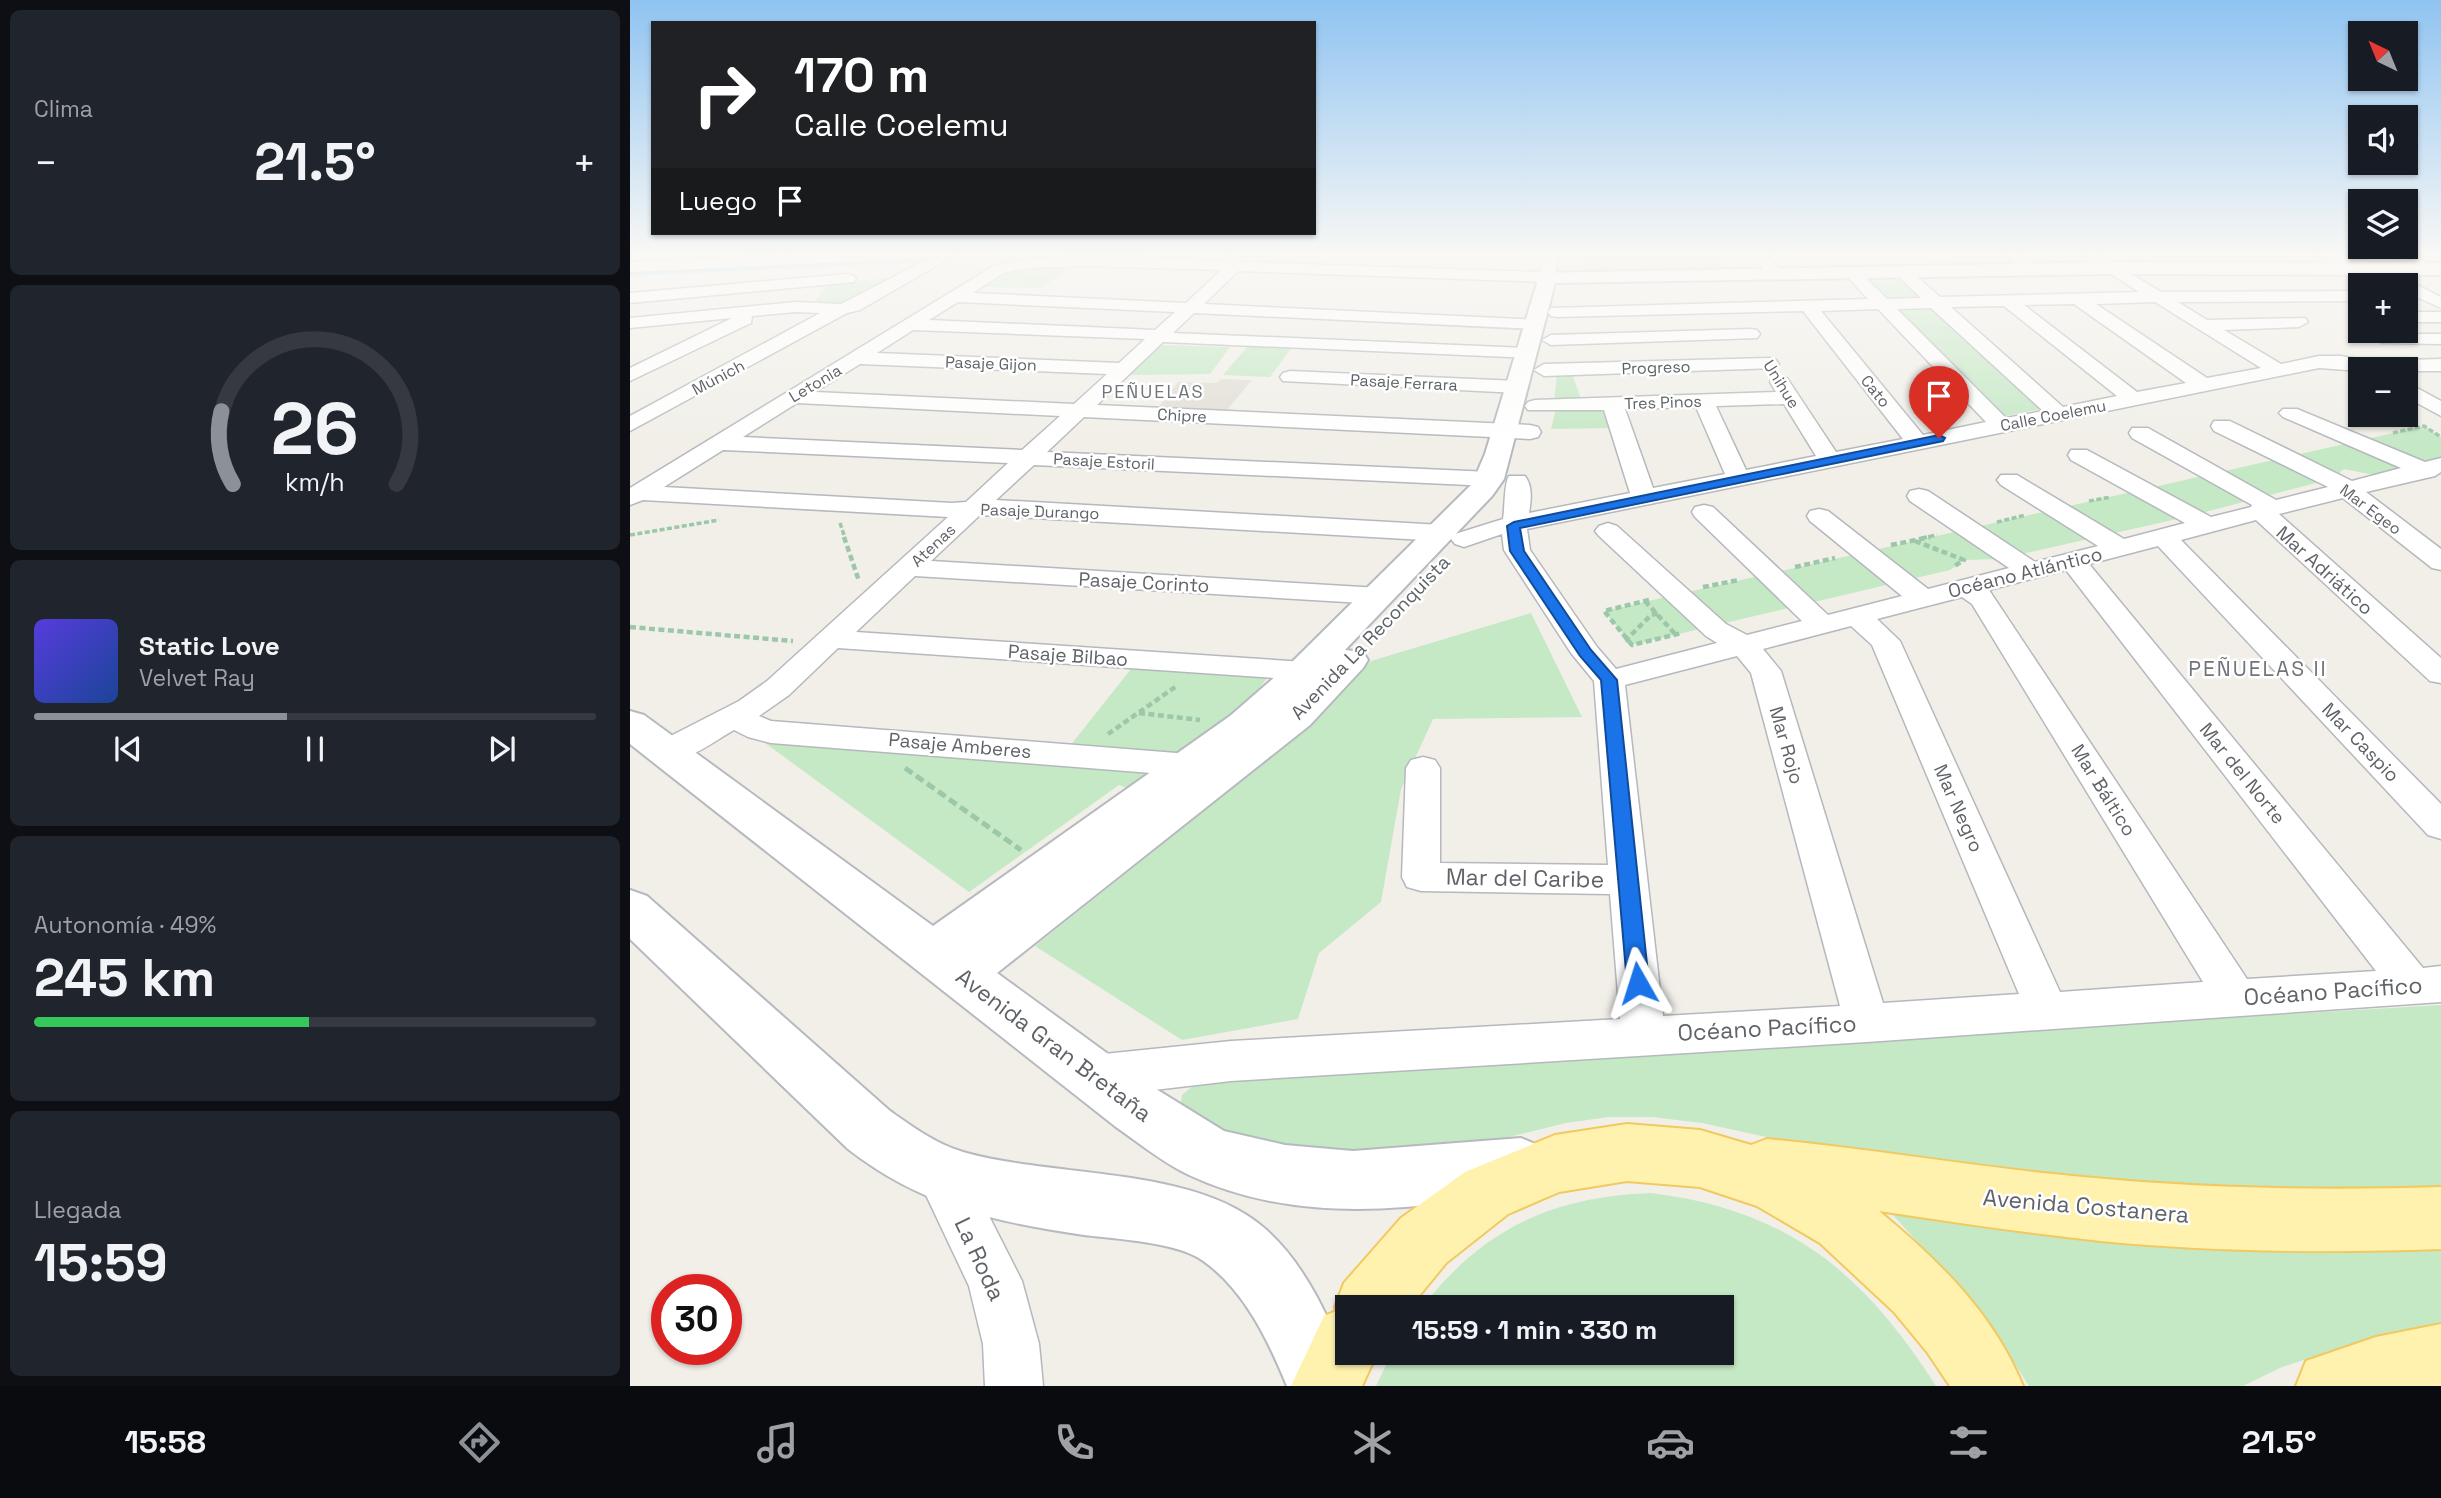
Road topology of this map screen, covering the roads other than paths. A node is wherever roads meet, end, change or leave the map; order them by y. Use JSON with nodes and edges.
{"nodes":[{"id":1,"x":690,"y":317,"type":"edge"},
{"id":2,"x":750,"y":317,"type":"edge"},
{"id":3,"x":827,"y":317,"type":"edge"},
{"id":4,"x":924,"y":317,"type":"edge"},
{"id":5,"x":1181,"y":317,"type":"edge"},
{"id":6,"x":1317,"y":317,"type":"edge"},
{"id":7,"x":1546,"y":317,"type":"edge"},
{"id":8,"x":1553,"y":317,"type":"edge"},
{"id":9,"x":1740,"y":317,"type":"edge"},
{"id":10,"x":1817,"y":317,"type":"edge"},
{"id":11,"x":1894,"y":317,"type":"edge"},
{"id":12,"x":1950,"y":317,"type":"edge"},
{"id":13,"x":2028,"y":317,"type":"edge"},
{"id":14,"x":2104,"y":317,"type":"edge"},
{"id":15,"x":2190,"y":317,"type":"edge"},
{"id":16,"x":2418,"y":317,"type":"edge"},
{"id":17,"x":2441,"y":317,"type":"edge"},
{"id":18,"x":664,"y":319,"type":"junction"},
{"id":19,"x":2299,"y":322,"type":"dead end"},
{"id":20,"x":630,"y":323,"type":"edge"},
{"id":21,"x":2202,"y":324,"type":"junction"},
{"id":22,"x":910,"y":325,"type":"junction"},
{"id":23,"x":1542,"y":332,"type":"junction"},
{"id":24,"x":1751,"y":334,"type":"junction"},
{"id":25,"x":630,"y":335,"type":"edge"},
{"id":26,"x":1160,"y":336,"type":"junction"},
{"id":27,"x":2418,"y":339,"type":"edge"},
{"id":28,"x":2441,"y":339,"type":"edge"},
{"id":29,"x":2341,"y":345,"type":"dead end"},
{"id":30,"x":2360,"y":357,"type":"edge"},
{"id":31,"x":856,"y":358,"type":"junction"},
{"id":32,"x":1535,"y":362,"type":"junction"},
{"id":33,"x":1769,"y":364,"type":"junction"},
{"id":34,"x":2348,"y":364,"type":"edge"},
{"id":35,"x":2441,"y":366,"type":"edge"},
{"id":36,"x":2418,"y":367,"type":"edge"},
{"id":37,"x":1125,"y":369,"type":"junction"},
{"id":38,"x":2278,"y":370,"type":"junction"},
{"id":39,"x":630,"y":375,"type":"edge"},
{"id":40,"x":1290,"y":377,"type":"dead end"},
{"id":41,"x":630,"y":382,"type":"edge"},
{"id":42,"x":2203,"y":385,"type":"junction"},
{"id":43,"x":702,"y":386,"type":"junction"},
{"id":44,"x":1518,"y":387,"type":"junction"},
{"id":45,"x":2418,"y":396,"type":"edge"},
{"id":46,"x":793,"y":397,"type":"junction"},
{"id":47,"x":1790,"y":398,"type":"junction"},
{"id":48,"x":2133,"y":399,"type":"junction"},
{"id":49,"x":1703,"y":400,"type":"junction"},
{"id":50,"x":1612,"y":403,"type":"junction"},
{"id":51,"x":1535,"y":406,"type":"junction"},
{"id":52,"x":1080,"y":410,"type":"junction"},
{"id":53,"x":2441,"y":410,"type":"edge"},
{"id":54,"x":2290,"y":413,"type":"dead end"},
{"id":55,"x":2058,"y":414,"type":"junction"},
{"id":56,"x":630,"y":425,"type":"edge"},
{"id":57,"x":2002,"y":426,"type":"junction"},
{"id":58,"x":2222,"y":426,"type":"dead end"},
{"id":59,"x":1505,"y":430,"type":"junction"},
{"id":60,"x":1530,"y":432,"type":"junction"},
{"id":61,"x":2140,"y":433,"type":"dead end"},
{"id":62,"x":718,"y":443,"type":"junction"},
{"id":63,"x":1918,"y":443,"type":"junction"},
{"id":64,"x":2079,"y":455,"type":"dead end"},
{"id":65,"x":1028,"y":457,"type":"junction"},
{"id":66,"x":1830,"y":460,"type":"junction"},
{"id":67,"x":2435,"y":471,"type":"edge"},
{"id":68,"x":1739,"y":479,"type":"junction"},
{"id":69,"x":2009,"y":480,"type":"dead end"},
{"id":70,"x":2346,"y":490,"type":"junction"},
{"id":71,"x":634,"y":495,"type":"edge"},
{"id":72,"x":1920,"y":496,"type":"dead end"},
{"id":73,"x":1510,"y":497,"type":"junction"},
{"id":74,"x":1644,"y":498,"type":"junction"},
{"id":75,"x":972,"y":509,"type":"junction"},
{"id":76,"x":1704,"y":512,"type":"dead end"},
{"id":77,"x":2261,"y":512,"type":"junction"},
{"id":78,"x":1819,"y":516,"type":"dead end"},
{"id":79,"x":2207,"y":525,"type":"junction"},
{"id":80,"x":1608,"y":531,"type":"dead end"},
{"id":81,"x":1453,"y":536,"type":"junction"},
{"id":82,"x":2164,"y":537,"type":"junction"},
{"id":83,"x":2120,"y":548,"type":"junction"},
{"id":84,"x":2072,"y":560,"type":"junction"},
{"id":85,"x":2441,"y":562,"type":"edge"},
{"id":86,"x":908,"y":568,"type":"junction"},
{"id":87,"x":2031,"y":571,"type":"junction"},
{"id":88,"x":1967,"y":587,"type":"junction"},
{"id":89,"x":1380,"y":596,"type":"junction"},
{"id":90,"x":1923,"y":599,"type":"junction"},
{"id":91,"x":1856,"y":616,"type":"junction"},
{"id":92,"x":1822,"y":625,"type":"junction"},
{"id":93,"x":832,"y":639,"type":"junction"},
{"id":94,"x":1743,"y":645,"type":"junction"},
{"id":95,"x":1304,"y":671,"type":"junction"},
{"id":96,"x":2441,"y":674,"type":"edge"},
{"id":97,"x":1609,"y":680,"type":"junction"},
{"id":98,"x":734,"y":717,"type":"junction"},
{"id":99,"x":630,"y":724,"type":"edge"},
{"id":100,"x":667,"y":752,"type":"junction"},
{"id":101,"x":1189,"y":765,"type":"junction"},
{"id":102,"x":1423,"y":768,"type":"dead end"},
{"id":103,"x":2441,"y":826,"type":"edge"},
{"id":104,"x":1628,"y":880,"type":"junction"},
{"id":105,"x":630,"y":909,"type":"edge"},
{"id":106,"x":946,"y":964,"type":"junction"},
{"id":107,"x":2427,"y":985,"type":"edge"},
{"id":108,"x":2235,"y":997,"type":"junction"},
{"id":109,"x":2047,"y":1010,"type":"junction"},
{"id":110,"x":1867,"y":1023,"type":"junction"},
{"id":111,"x":1643,"y":1035,"type":"junction"},
{"id":112,"x":1094,"y":1076,"type":"junction"},
{"id":113,"x":1733,"y":1165,"type":"junction"},
{"id":114,"x":1548,"y":1166,"type":"junction"},
{"id":115,"x":942,"y":1176,"type":"junction"},
{"id":116,"x":2441,"y":1218,"type":"edge"},
{"id":117,"x":1376,"y":1295,"type":"edge"},
{"id":118,"x":2441,"y":1358,"type":"edge"},
{"id":119,"x":1335,"y":1365,"type":"edge"},
{"id":120,"x":1014,"y":1386,"type":"edge"},
{"id":121,"x":1324,"y":1386,"type":"edge"},
{"id":122,"x":1988,"y":1386,"type":"edge"},
{"id":123,"x":2331,"y":1386,"type":"edge"}],
"edges":[{"from":1,"to":18,"type":"street"},
{"from":2,"to":39,"type":"street"},
{"from":3,"to":43,"type":"street","name":"Múnich"},
{"from":4,"to":22,"type":"street","name":"Letonia"},
{"from":5,"to":26,"type":"street","name":"Atenas"},
{"from":6,"to":23,"type":"street"},
{"from":7,"to":23,"type":"street","name":"Avenida La Reconquista"},
{"from":8,"to":23,"type":"street","name":"Avenida La Reconquista"},
{"from":9,"to":24,"type":"street","name":"Unihue"},
{"from":10,"to":63,"type":"street","name":"Cato"},
{"from":11,"to":57,"type":"street"},
{"from":12,"to":55,"type":"street"},
{"from":13,"to":48,"type":"street"},
{"from":14,"to":42,"type":"street"},
{"from":15,"to":21,"type":"street"},
{"from":16,"to":17,"type":"street"},
{"from":18,"to":20,"type":"street"},
{"from":18,"to":25,"type":"street"},
{"from":19,"to":21,"type":"street"},
{"from":21,"to":38,"type":"street"},
{"from":22,"to":26,"type":"street","name":"Progreso"},
{"from":22,"to":31,"type":"street","name":"Letonia"},
{"from":23,"to":24,"type":"street"},
{"from":23,"to":32,"type":"street","name":"Avenida La Reconquista"},
{"from":24,"to":33,"type":"street","name":"Unihue"},
{"from":26,"to":32,"type":"street","name":"Progreso"},
{"from":26,"to":37,"type":"street","name":"Atenas"},
{"from":27,"to":28,"type":"street"},
{"from":29,"to":30,"type":"street"},
{"from":31,"to":37,"type":"street","name":"Pasaje Gijon"},
{"from":31,"to":46,"type":"street","name":"Letonia"},
{"from":32,"to":33,"type":"street","name":"Progreso"},
{"from":32,"to":44,"type":"street","name":"Avenida La Reconquista"},
{"from":32,"to":51,"type":"street","name":"Avenida La Reconquista"},
{"from":33,"to":47,"type":"street","name":"Unihue"},
{"from":34,"to":38,"type":"street","name":"Calle Coelemu"},
{"from":35,"to":36,"type":"street","name":"Calle Coelemu"},
{"from":37,"to":52,"type":"street","name":"Atenas"},
{"from":38,"to":42,"type":"street","name":"Calle Coelemu"},
{"from":40,"to":44,"type":"street","name":"Pasaje Ferrara"},
{"from":41,"to":43,"type":"street"},
{"from":42,"to":48,"type":"street","name":"Calle Coelemu"},
{"from":43,"to":56,"type":"street","name":"Múnich"},
{"from":44,"to":59,"type":"street","name":"Avenida La Reconquista"},
{"from":45,"to":53,"type":"street"},
{"from":46,"to":52,"type":"street","name":"Chipre"},
{"from":46,"to":62,"type":"street","name":"Letonia"},
{"from":47,"to":49,"type":"street","name":"Tres Pinos"},
{"from":47,"to":66,"type":"street","name":"Unihue"},
{"from":48,"to":55,"type":"street","name":"Calle Coelemu"},
{"from":49,"to":50,"type":"street","name":"Tres Pinos"},
{"from":49,"to":68,"type":"street"},
{"from":50,"to":51,"type":"street","name":"Tres Pinos"},
{"from":50,"to":74,"type":"street"},
{"from":51,"to":60,"type":"street","name":"Avenida La Reconquista"},
{"from":52,"to":59,"type":"street","name":"Chipre"},
{"from":52,"to":65,"type":"street","name":"Atenas"},
{"from":54,"to":67,"type":"street"},
{"from":55,"to":57,"type":"street","name":"Calle Coelemu"},
{"from":57,"to":63,"type":"street","name":"Calle Coelemu"},
{"from":58,"to":70,"type":"street","name":"Mar Egeo"},
{"from":59,"to":60,"type":"street","name":"Chipre"},
{"from":59,"to":73,"type":"street","name":"Avenida La Reconquista"},
{"from":60,"to":73,"type":"street","name":"Avenida La Reconquista"},
{"from":61,"to":77,"type":"street","name":"Mar Adriático"},
{"from":62,"to":65,"type":"street","name":"Pasaje Estoril"},
{"from":62,"to":71,"type":"street","name":"Letonia"},
{"from":63,"to":66,"type":"street","name":"Calle Coelemu"},
{"from":64,"to":79,"type":"street"},
{"from":65,"to":73,"type":"street","name":"Pasaje Estoril"},
{"from":65,"to":75,"type":"street","name":"Atenas"},
{"from":66,"to":68,"type":"street","name":"Calle Coelemu"},
{"from":67,"to":70,"type":"street","name":"Océano Atlántico"},
{"from":68,"to":74,"type":"street","name":"Calle Coelemu"},
{"from":69,"to":83,"type":"street"},
{"from":70,"to":77,"type":"street","name":"Océano Atlántico"},
{"from":70,"to":85,"type":"street","name":"Mar Egeo"},
{"from":71,"to":75,"type":"street","name":"Pasaje Durango"},
{"from":72,"to":87,"type":"street"},
{"from":73,"to":74,"type":"street","name":"Calle Coelemu"},
{"from":73,"to":81,"type":"street","name":"Avenida La Reconquista"},
{"from":73,"to":97,"type":"street"},
{"from":75,"to":81,"type":"street","name":"Pasaje Durango"},
{"from":75,"to":86,"type":"street","name":"Atenas"},
{"from":76,"to":92,"type":"street"},
{"from":77,"to":79,"type":"street","name":"Océano Atlántico"},
{"from":77,"to":96,"type":"street","name":"Mar Adriático"},
{"from":78,"to":90,"type":"street"},
{"from":79,"to":82,"type":"street","name":"Océano Atlántico"},
{"from":80,"to":94,"type":"street","name":"Mar Rojo"},
{"from":81,"to":89,"type":"street","name":"Avenida La Reconquista"},
{"from":81,"to":106,"type":"street","name":"Avenida La Reconquista"},
{"from":82,"to":83,"type":"street","name":"Océano Atlántico"},
{"from":82,"to":103,"type":"street","name":"Mar Caspio"},
{"from":83,"to":84,"type":"street","name":"Océano Atlántico"},
{"from":84,"to":87,"type":"street","name":"Océano Atlántico"},
{"from":84,"to":107,"type":"street","name":"Mar del Norte"},
{"from":86,"to":89,"type":"street","name":"Pasaje Corinto"},
{"from":86,"to":93,"type":"street","name":"Atenas"},
{"from":87,"to":88,"type":"street","name":"Océano Atlántico"},
{"from":88,"to":90,"type":"street","name":"Océano Atlántico"},
{"from":88,"to":108,"type":"street","name":"Mar Báltico"},
{"from":89,"to":95,"type":"street","name":"Avenida La Reconquista"},
{"from":90,"to":91,"type":"street","name":"Océano Atlántico"},
{"from":91,"to":92,"type":"street","name":"Océano Atlántico"},
{"from":91,"to":109,"type":"street","name":"Mar Negro"},
{"from":92,"to":94,"type":"street","name":"Océano Atlántico"},
{"from":93,"to":95,"type":"street","name":"Pasaje Bilbao"},
{"from":93,"to":98,"type":"street","name":"Atenas"},
{"from":94,"to":97,"type":"street","name":"Océano Atlántico"},
{"from":94,"to":110,"type":"street","name":"Mar Rojo"},
{"from":95,"to":101,"type":"street","name":"Avenida La Reconquista"},
{"from":97,"to":104,"type":"street"},
{"from":98,"to":100,"type":"street","name":"Atenas"},
{"from":98,"to":101,"type":"street","name":"Pasaje Amberes"},
{"from":99,"to":100,"type":"street","name":"Avenida Gran Bretaña"},
{"from":100,"to":106,"type":"street","name":"Avenida Gran Bretaña"},
{"from":101,"to":106,"type":"street","name":"Avenida La Reconquista"},
{"from":102,"to":104,"type":"street","name":"Mar del Caribe"},
{"from":104,"to":111,"type":"street"},
{"from":105,"to":115,"type":"street"},
{"from":106,"to":112,"type":"street","name":"Avenida Gran Bretaña"},
{"from":107,"to":108,"type":"street","name":"Océano Pacífico"},
{"from":108,"to":109,"type":"street","name":"Océano Pacífico"},
{"from":109,"to":110,"type":"street","name":"Océano Pacífico"},
{"from":110,"to":111,"type":"street","name":"Océano Pacífico"},
{"from":111,"to":112,"type":"street","name":"Océano Pacífico"},
{"from":112,"to":114,"type":"street","name":"Avenida Gran Bretaña"},
{"from":113,"to":114,"type":"main road"},
{"from":113,"to":116,"type":"main road","name":"Avenida Costanera"},
{"from":113,"to":122,"type":"main road"},
{"from":114,"to":117,"type":"main road"},
{"from":115,"to":120,"type":"street","name":"La Roda"},
{"from":115,"to":121,"type":"street"},
{"from":118,"to":123,"type":"main road"},
{"from":119,"to":121,"type":"main road"}]}
